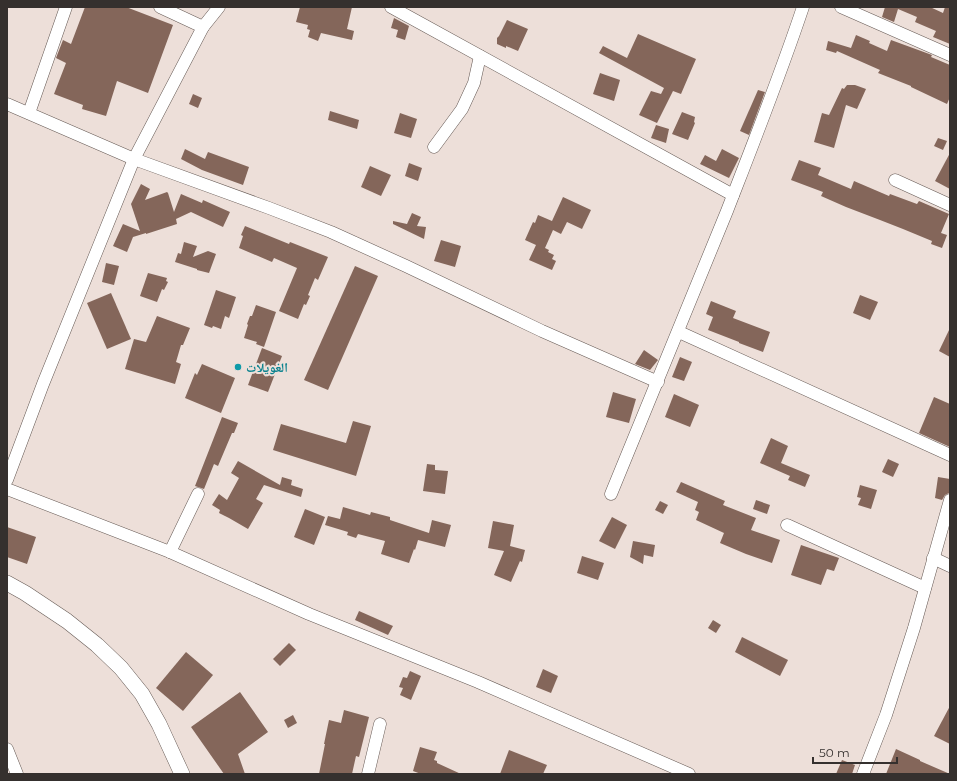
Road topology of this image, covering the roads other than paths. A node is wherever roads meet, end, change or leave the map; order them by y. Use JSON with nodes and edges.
{"nodes":[{"id":1,"x":66,"y":7,"type":"edge"},
{"id":2,"x":160,"y":7,"type":"edge"},
{"id":3,"x":219,"y":7,"type":"edge"},
{"id":4,"x":391,"y":7,"type":"edge"},
{"id":5,"x":803,"y":7,"type":"edge"},
{"id":6,"x":841,"y":7,"type":"edge"},
{"id":7,"x":203,"y":27,"type":"junction"},
{"id":8,"x":950,"y":55,"type":"edge"},
{"id":9,"x":480,"y":56,"type":"junction"},
{"id":10,"x":7,"y":104,"type":"edge"},
{"id":11,"x":28,"y":113,"type":"junction"},
{"id":12,"x":434,"y":147,"type":"dead end"},
{"id":13,"x":134,"y":159,"type":"junction"},
{"id":14,"x":895,"y":180,"type":"dead end"},
{"id":15,"x":733,"y":195,"type":"junction"},
{"id":16,"x":950,"y":205,"type":"edge"},
{"id":17,"x":679,"y":332,"type":"junction"},
{"id":18,"x":658,"y":382,"type":"junction"},
{"id":19,"x":950,"y":455,"type":"edge"},
{"id":20,"x":7,"y":480,"type":"edge"},
{"id":21,"x":7,"y":489,"type":"edge"},
{"id":22,"x":198,"y":494,"type":"dead end"},
{"id":23,"x":611,"y":494,"type":"dead end"},
{"id":24,"x":950,"y":500,"type":"edge"},
{"id":25,"x":787,"y":525,"type":"dead end"},
{"id":26,"x":170,"y":552,"type":"junction"},
{"id":27,"x":933,"y":558,"type":"junction"},
{"id":28,"x":950,"y":566,"type":"edge"},
{"id":29,"x":7,"y":584,"type":"edge"},
{"id":30,"x":925,"y":588,"type":"junction"},
{"id":31,"x":380,"y":724,"type":"dead end"},
{"id":32,"x":7,"y":749,"type":"edge"},
{"id":33,"x":17,"y":774,"type":"edge"},
{"id":34,"x":182,"y":774,"type":"edge"},
{"id":35,"x":368,"y":774,"type":"edge"},
{"id":36,"x":689,"y":774,"type":"edge"},
{"id":37,"x":863,"y":774,"type":"edge"}],
"edges":[{"from":1,"to":11,"type":"street"},
{"from":2,"to":7,"type":"street"},
{"from":3,"to":7,"type":"street"},
{"from":4,"to":9,"type":"street"},
{"from":5,"to":15,"type":"street"},
{"from":6,"to":8,"type":"street"},
{"from":7,"to":13,"type":"street"},
{"from":9,"to":12,"type":"street"},
{"from":9,"to":15,"type":"street"},
{"from":10,"to":11,"type":"street"},
{"from":11,"to":13,"type":"street"},
{"from":13,"to":18,"type":"street"},
{"from":13,"to":20,"type":"street"},
{"from":14,"to":16,"type":"street"},
{"from":15,"to":17,"type":"street"},
{"from":17,"to":18,"type":"street"},
{"from":17,"to":19,"type":"street"},
{"from":18,"to":23,"type":"street"},
{"from":21,"to":26,"type":"street"},
{"from":22,"to":26,"type":"street"},
{"from":24,"to":27,"type":"street"},
{"from":25,"to":30,"type":"street"},
{"from":26,"to":36,"type":"street"},
{"from":27,"to":28,"type":"street"},
{"from":27,"to":30,"type":"street"},
{"from":29,"to":34,"type":"street"},
{"from":30,"to":37,"type":"street"},
{"from":31,"to":35,"type":"street"},
{"from":32,"to":33,"type":"street"}]}
